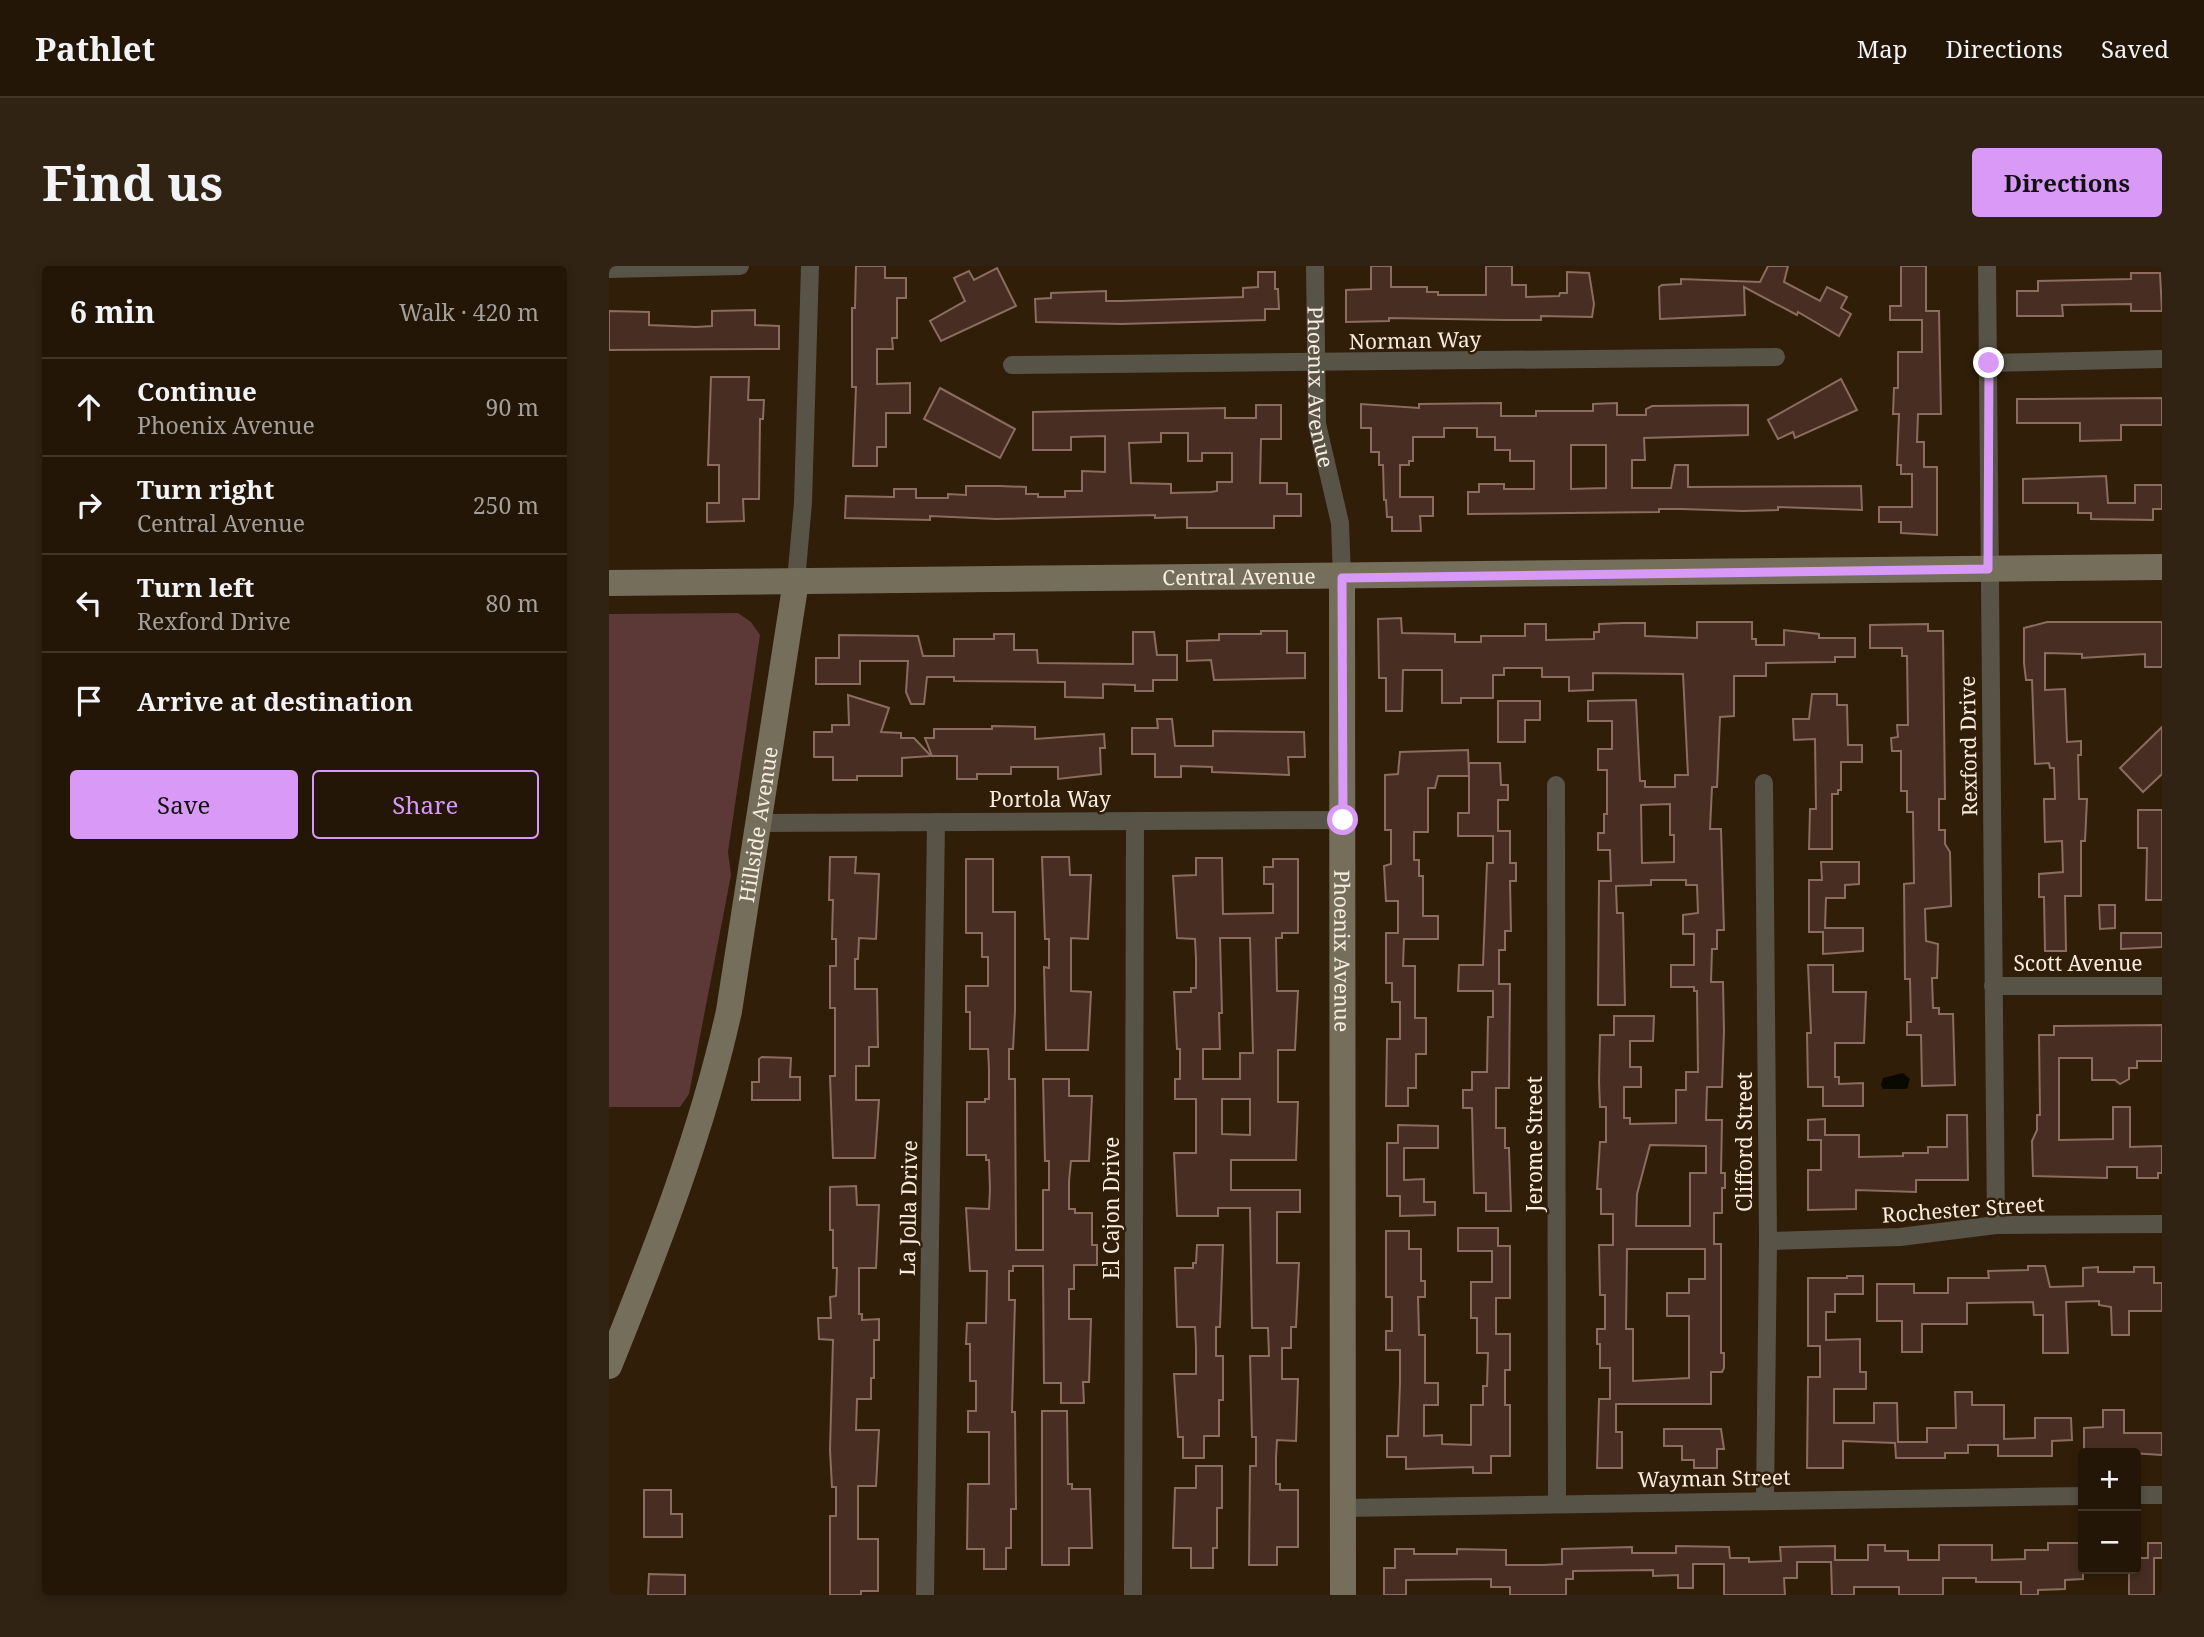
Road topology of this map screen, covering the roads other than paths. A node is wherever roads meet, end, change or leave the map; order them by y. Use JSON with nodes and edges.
{"nodes":[{"id":1,"x":740,"y":266,"type":"edge"},
{"id":2,"x":810,"y":266,"type":"edge"},
{"id":3,"x":1315,"y":266,"type":"edge"},
{"id":4,"x":1987,"y":266,"type":"edge"},
{"id":5,"x":609,"y":268,"type":"edge"},
{"id":6,"x":1776,"y":356,"type":"dead end"},
{"id":7,"x":2162,"y":359,"type":"edge"},
{"id":8,"x":1989,"y":363,"type":"junction"},
{"id":9,"x":1314,"y":364,"type":"junction"},
{"id":10,"x":1012,"y":365,"type":"dead end"},
{"id":11,"x":2162,"y":567,"type":"edge"},
{"id":12,"x":1988,"y":569,"type":"junction"},
{"id":13,"x":1342,"y":578,"type":"junction"},
{"id":14,"x":796,"y":582,"type":"junction"},
{"id":15,"x":609,"y":583,"type":"edge"},
{"id":16,"x":1764,"y":783,"type":"dead end"},
{"id":17,"x":1556,"y":785,"type":"dead end"},
{"id":18,"x":1343,"y":820,"type":"junction"},
{"id":19,"x":1135,"y":821,"type":"junction"},
{"id":20,"x":936,"y":822,"type":"junction"},
{"id":21,"x":756,"y":823,"type":"junction"},
{"id":22,"x":1993,"y":986,"type":"junction"},
{"id":23,"x":2162,"y":986,"type":"edge"},
{"id":24,"x":2162,"y":1224,"type":"edge"},
{"id":25,"x":1996,"y":1225,"type":"junction"},
{"id":26,"x":1767,"y":1241,"type":"junction"},
{"id":27,"x":609,"y":1366,"type":"edge"},
{"id":28,"x":2162,"y":1495,"type":"edge"},
{"id":29,"x":2078,"y":1496,"type":"edge"},
{"id":30,"x":2141,"y":1496,"type":"edge"},
{"id":31,"x":1765,"y":1500,"type":"junction"},
{"id":32,"x":1557,"y":1503,"type":"junction"},
{"id":33,"x":1345,"y":1508,"type":"junction"},
{"id":34,"x":925,"y":1595,"type":"edge"},
{"id":35,"x":1133,"y":1595,"type":"edge"},
{"id":36,"x":1343,"y":1595,"type":"edge"}],
"edges":[{"from":1,"to":5,"type":"street"},
{"from":2,"to":14,"type":"street","name":"Hillside Avenue"},
{"from":3,"to":9,"type":"street","name":"Phoenix Avenue"},
{"from":4,"to":8,"type":"street","name":"Rexford Drive"},
{"from":6,"to":9,"type":"street","name":"Norman Way"},
{"from":7,"to":8,"type":"street"},
{"from":8,"to":12,"type":"street","name":"Rexford Drive"},
{"from":9,"to":10,"type":"street","name":"Norman Way"},
{"from":9,"to":13,"type":"street","name":"Phoenix Avenue"},
{"from":11,"to":12,"type":"street","name":"Central Avenue"},
{"from":12,"to":13,"type":"street","name":"Central Avenue"},
{"from":12,"to":22,"type":"street","name":"Rexford Drive"},
{"from":13,"to":14,"type":"street","name":"Central Avenue"},
{"from":13,"to":18,"type":"street","name":"Phoenix Avenue"},
{"from":14,"to":15,"type":"street","name":"Central Avenue"},
{"from":14,"to":21,"type":"street","name":"Hillside Avenue"},
{"from":16,"to":26,"type":"street","name":"Clifford Street"},
{"from":17,"to":32,"type":"street","name":"Jerome Street"},
{"from":18,"to":19,"type":"street","name":"Portola Way"},
{"from":18,"to":33,"type":"street","name":"Phoenix Avenue"},
{"from":19,"to":20,"type":"street","name":"Portola Way"},
{"from":19,"to":35,"type":"street","name":"El Cajon Drive"},
{"from":20,"to":21,"type":"street","name":"Portola Way"},
{"from":20,"to":34,"type":"street","name":"La Jolla Drive"},
{"from":21,"to":27,"type":"street","name":"Hillside Avenue"},
{"from":22,"to":23,"type":"street","name":"Scott Avenue"},
{"from":22,"to":25,"type":"street","name":"Rexford Drive"},
{"from":24,"to":25,"type":"street","name":"Rochester Street"},
{"from":25,"to":26,"type":"street","name":"Rochester Street"},
{"from":26,"to":31,"type":"street","name":"Clifford Street"},
{"from":28,"to":30,"type":"street"},
{"from":29,"to":31,"type":"street","name":"Wayman Street"},
{"from":31,"to":32,"type":"street","name":"Wayman Street"},
{"from":32,"to":33,"type":"street","name":"Wayman Street"},
{"from":33,"to":36,"type":"street","name":"Phoenix Avenue"}]}
